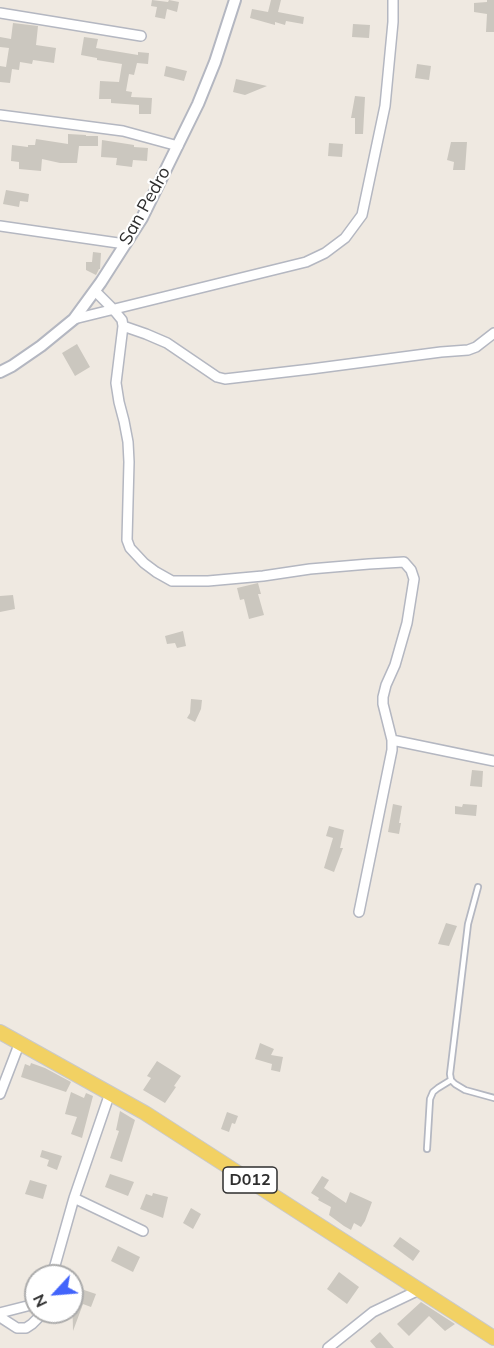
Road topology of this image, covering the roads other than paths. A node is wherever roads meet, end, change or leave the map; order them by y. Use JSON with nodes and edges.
{"nodes":[{"id":1,"x":235,"y":0,"type":"edge"},
{"id":2,"x":393,"y":0,"type":"edge"},
{"id":3,"x":0,"y":13,"type":"edge"},
{"id":4,"x":141,"y":36,"type":"dead end"},
{"id":5,"x":0,"y":115,"type":"edge"},
{"id":6,"x":178,"y":146,"type":"junction"},
{"id":7,"x":0,"y":226,"type":"edge"},
{"id":8,"x":125,"y":244,"type":"junction"},
{"id":9,"x":94,"y":291,"type":"junction"},
{"id":10,"x":113,"y":309,"type":"junction"},
{"id":11,"x":74,"y":319,"type":"junction"},
{"id":12,"x":123,"y":326,"type":"junction"},
{"id":13,"x":494,"y":333,"type":"edge"},
{"id":14,"x":0,"y":372,"type":"edge"},
{"id":15,"x":392,"y":740,"type":"junction"},
{"id":16,"x":494,"y":761,"type":"edge"},
{"id":17,"x":478,"y":887,"type":"dead end"},
{"id":18,"x":359,"y":912,"type":"dead end"},
{"id":19,"x":0,"y":1032,"type":"edge"},
{"id":20,"x":20,"y":1042,"type":"junction"},
{"id":21,"x":452,"y":1080,"type":"junction"},
{"id":22,"x":110,"y":1093,"type":"junction"},
{"id":23,"x":0,"y":1094,"type":"edge"},
{"id":24,"x":494,"y":1098,"type":"edge"},
{"id":25,"x":427,"y":1149,"type":"dead end"},
{"id":26,"x":74,"y":1198,"type":"junction"},
{"id":27,"x":143,"y":1231,"type":"dead end"},
{"id":28,"x":55,"y":1264,"type":"edge"},
{"id":29,"x":419,"y":1290,"type":"junction"},
{"id":30,"x":24,"y":1307,"type":"edge"},
{"id":31,"x":0,"y":1315,"type":"edge"},
{"id":32,"x":32,"y":1324,"type":"edge"},
{"id":33,"x":494,"y":1338,"type":"edge"},
{"id":34,"x":328,"y":1348,"type":"edge"}],
"edges":[{"from":1,"to":6,"type":"street","name":"San Pedro"},
{"from":2,"to":10,"type":"street"},
{"from":3,"to":4,"type":"street"},
{"from":5,"to":6,"type":"street"},
{"from":6,"to":8,"type":"street","name":"San Pedro"},
{"from":7,"to":8,"type":"street"},
{"from":8,"to":9,"type":"street","name":"San Pedro"},
{"from":9,"to":10,"type":"street"},
{"from":9,"to":11,"type":"street","name":"San Pedro"},
{"from":10,"to":11,"type":"street"},
{"from":10,"to":12,"type":"street"},
{"from":11,"to":14,"type":"street","name":"San Pedro"},
{"from":12,"to":13,"type":"street"},
{"from":12,"to":15,"type":"street"},
{"from":15,"to":16,"type":"street"},
{"from":15,"to":18,"type":"street"},
{"from":17,"to":21,"type":"lane"},
{"from":19,"to":20,"type":"main road","number":"D012"},
{"from":20,"to":22,"type":"main road","number":"D012"},
{"from":20,"to":23,"type":"street"},
{"from":21,"to":24,"type":"lane"},
{"from":21,"to":25,"type":"lane"},
{"from":22,"to":26,"type":"street"},
{"from":22,"to":29,"type":"main road","number":"D012"},
{"from":26,"to":27,"type":"street"},
{"from":26,"to":28,"type":"street"},
{"from":29,"to":33,"type":"main road","number":"D012"},
{"from":29,"to":34,"type":"street"},
{"from":30,"to":31,"type":"street"},
{"from":31,"to":32,"type":"street"}]}
